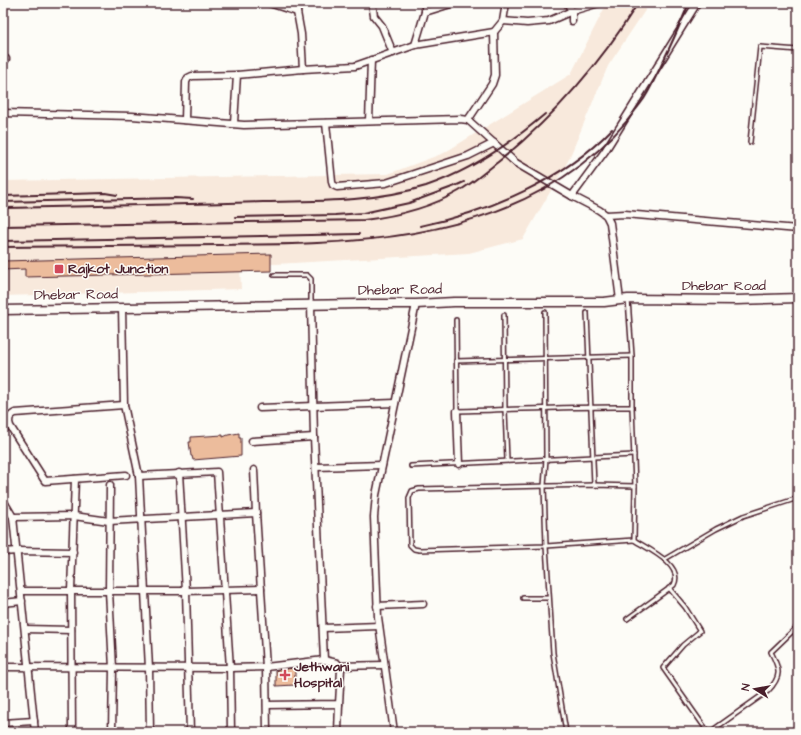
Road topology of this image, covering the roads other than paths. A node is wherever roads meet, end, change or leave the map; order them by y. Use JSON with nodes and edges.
{"nodes":[{"id":1,"x":269,"y":3,"type":"edge"},
{"id":2,"x":298,"y":3,"type":"edge"},
{"id":3,"x":372,"y":3,"type":"edge"},
{"id":4,"x":425,"y":3,"type":"edge"},
{"id":5,"x":454,"y":3,"type":"edge"},
{"id":6,"x":506,"y":3,"type":"edge"},
{"id":7,"x":567,"y":3,"type":"edge"},
{"id":8,"x":599,"y":3,"type":"edge"},
{"id":9,"x":697,"y":3,"type":"edge"},
{"id":10,"x":572,"y":11,"type":"junction"},
{"id":11,"x":297,"y":12,"type":"junction"},
{"id":12,"x":425,"y":12,"type":"junction"},
{"id":13,"x":503,"y":21,"type":"junction"},
{"id":14,"x":572,"y":21,"type":"dead end"},
{"id":15,"x":494,"y":32,"type":"junction"},
{"id":16,"x":415,"y":45,"type":"junction"},
{"id":17,"x":798,"y":50,"type":"edge"},
{"id":18,"x":393,"y":53,"type":"junction"},
{"id":19,"x":371,"y":60,"type":"junction"},
{"id":20,"x":303,"y":69,"type":"junction"},
{"id":21,"x":237,"y":75,"type":"junction"},
{"id":22,"x":3,"y":113,"type":"edge"},
{"id":23,"x":185,"y":120,"type":"junction"},
{"id":24,"x":468,"y":120,"type":"junction"},
{"id":25,"x":370,"y":121,"type":"junction"},
{"id":26,"x":326,"y":123,"type":"junction"},
{"id":27,"x":234,"y":124,"type":"junction"},
{"id":28,"x":750,"y":142,"type":"dead end"},
{"id":29,"x":494,"y":143,"type":"junction"},
{"id":30,"x":572,"y":196,"type":"junction"},
{"id":31,"x":606,"y":216,"type":"junction"},
{"id":32,"x":798,"y":229,"type":"edge"},
{"id":33,"x":274,"y":275,"type":"dead end"},
{"id":34,"x":798,"y":298,"type":"edge"},
{"id":35,"x":624,"y":300,"type":"junction"},
{"id":36,"x":312,"y":304,"type":"junction"},
{"id":37,"x":416,"y":304,"type":"junction"},
{"id":38,"x":122,"y":308,"type":"junction"},
{"id":39,"x":3,"y":310,"type":"edge"},
{"id":40,"x":545,"y":312,"type":"dead end"},
{"id":41,"x":587,"y":313,"type":"dead end"},
{"id":42,"x":504,"y":314,"type":"dead end"},
{"id":43,"x":456,"y":320,"type":"dead end"},
{"id":44,"x":588,"y":356,"type":"junction"},
{"id":45,"x":632,"y":356,"type":"junction"},
{"id":46,"x":545,"y":359,"type":"junction"},
{"id":47,"x":504,"y":360,"type":"junction"},
{"id":48,"x":456,"y":361,"type":"junction"},
{"id":49,"x":395,"y":403,"type":"junction"},
{"id":50,"x":124,"y":404,"type":"junction"},
{"id":51,"x":314,"y":407,"type":"junction"},
{"id":52,"x":590,"y":407,"type":"junction"},
{"id":53,"x":632,"y":407,"type":"junction"},
{"id":54,"x":260,"y":408,"type":"dead end"},
{"id":55,"x":545,"y":408,"type":"junction"},
{"id":56,"x":505,"y":410,"type":"junction"},
{"id":57,"x":457,"y":411,"type":"junction"},
{"id":58,"x":314,"y":437,"type":"junction"},
{"id":59,"x":252,"y":441,"type":"dead end"},
{"id":60,"x":634,"y":455,"type":"junction"},
{"id":61,"x":593,"y":457,"type":"junction"},
{"id":62,"x":546,"y":459,"type":"junction"},
{"id":63,"x":507,"y":460,"type":"junction"},
{"id":64,"x":382,"y":464,"type":"junction"},
{"id":65,"x":459,"y":464,"type":"junction"},
{"id":66,"x":411,"y":466,"type":"dead end"},
{"id":67,"x":316,"y":467,"type":"junction"},
{"id":68,"x":254,"y":470,"type":"dead end"},
{"id":69,"x":179,"y":473,"type":"junction"},
{"id":70,"x":126,"y":475,"type":"dead end"},
{"id":71,"x":139,"y":476,"type":"junction"},
{"id":72,"x":75,"y":479,"type":"junction"},
{"id":73,"x":110,"y":485,"type":"dead end"},
{"id":74,"x":594,"y":485,"type":"junction"},
{"id":75,"x":544,"y":486,"type":"junction"},
{"id":76,"x":635,"y":486,"type":"junction"},
{"id":77,"x":798,"y":498,"type":"edge"},
{"id":78,"x":3,"y":500,"type":"edge"},
{"id":79,"x":256,"y":513,"type":"junction"},
{"id":80,"x":220,"y":515,"type":"junction"},
{"id":81,"x":74,"y":516,"type":"junction"},
{"id":82,"x":182,"y":516,"type":"junction"},
{"id":83,"x":13,"y":517,"type":"junction"},
{"id":84,"x":140,"y":520,"type":"junction"},
{"id":85,"x":109,"y":521,"type":"junction"},
{"id":86,"x":634,"y":540,"type":"junction"},
{"id":87,"x":546,"y":546,"type":"junction"},
{"id":88,"x":17,"y":551,"type":"junction"},
{"id":89,"x":3,"y":552,"type":"edge"},
{"id":90,"x":73,"y":552,"type":"junction"},
{"id":91,"x":665,"y":559,"type":"junction"},
{"id":92,"x":669,"y":588,"type":"junction"},
{"id":93,"x":261,"y":589,"type":"junction"},
{"id":94,"x":20,"y":591,"type":"junction"},
{"id":95,"x":109,"y":591,"type":"junction"},
{"id":96,"x":144,"y":591,"type":"junction"},
{"id":97,"x":186,"y":591,"type":"junction"},
{"id":98,"x":224,"y":591,"type":"junction"},
{"id":99,"x":71,"y":592,"type":"junction"},
{"id":100,"x":523,"y":598,"type":"dead end"},
{"id":101,"x":549,"y":598,"type":"junction"},
{"id":102,"x":22,"y":601,"type":"junction"},
{"id":103,"x":3,"y":603,"type":"edge"},
{"id":104,"x":423,"y":604,"type":"dead end"},
{"id":105,"x":377,"y":606,"type":"junction"},
{"id":106,"x":627,"y":619,"type":"dead end"},
{"id":107,"x":379,"y":626,"type":"junction"},
{"id":108,"x":798,"y":626,"type":"edge"},
{"id":109,"x":322,"y":628,"type":"junction"},
{"id":110,"x":25,"y":629,"type":"junction"},
{"id":111,"x":71,"y":630,"type":"junction"},
{"id":112,"x":324,"y":660,"type":"junction"},
{"id":113,"x":384,"y":665,"type":"junction"},
{"id":114,"x":339,"y":666,"type":"junction"},
{"id":115,"x":3,"y":667,"type":"edge"},
{"id":116,"x":28,"y":667,"type":"junction"},
{"id":117,"x":71,"y":668,"type":"junction"},
{"id":118,"x":113,"y":668,"type":"junction"},
{"id":119,"x":149,"y":668,"type":"junction"},
{"id":120,"x":188,"y":668,"type":"junction"},
{"id":121,"x":230,"y":668,"type":"junction"},
{"id":122,"x":266,"y":668,"type":"junction"},
{"id":123,"x":339,"y":704,"type":"junction"},
{"id":124,"x":267,"y":705,"type":"junction"},
{"id":125,"x":392,"y":716,"type":"junction"},
{"id":126,"x":34,"y":720,"type":"junction"},
{"id":127,"x":3,"y":723,"type":"edge"},
{"id":128,"x":35,"y":732,"type":"edge"},
{"id":129,"x":72,"y":732,"type":"edge"},
{"id":130,"x":112,"y":732,"type":"edge"},
{"id":131,"x":150,"y":732,"type":"edge"},
{"id":132,"x":190,"y":732,"type":"edge"},
{"id":133,"x":231,"y":732,"type":"edge"},
{"id":134,"x":267,"y":732,"type":"edge"},
{"id":135,"x":338,"y":732,"type":"edge"},
{"id":136,"x":390,"y":732,"type":"edge"},
{"id":137,"x":394,"y":732,"type":"edge"},
{"id":138,"x":566,"y":732,"type":"edge"},
{"id":139,"x":709,"y":732,"type":"edge"}],
"edges":[{"from":1,"to":11,"type":"street"},
{"from":2,"to":11,"type":"street"},
{"from":3,"to":18,"type":"street"},
{"from":4,"to":12,"type":"street"},
{"from":5,"to":12,"type":"street"},
{"from":6,"to":13,"type":"street"},
{"from":7,"to":10,"type":"street"},
{"from":8,"to":10,"type":"street"},
{"from":9,"to":30,"type":"street"},
{"from":10,"to":13,"type":"street"},
{"from":10,"to":14,"type":"street"},
{"from":11,"to":20,"type":"street"},
{"from":12,"to":16,"type":"street"},
{"from":13,"to":15,"type":"street"},
{"from":15,"to":16,"type":"street"},
{"from":15,"to":24,"type":"street"},
{"from":16,"to":18,"type":"street"},
{"from":17,"to":28,"type":"lane"},
{"from":18,"to":19,"type":"street"},
{"from":19,"to":20,"type":"street"},
{"from":19,"to":25,"type":"street"},
{"from":20,"to":21,"type":"street"},
{"from":21,"to":23,"type":"street"},
{"from":21,"to":27,"type":"street"},
{"from":22,"to":23,"type":"street"},
{"from":23,"to":27,"type":"street"},
{"from":24,"to":25,"type":"street"},
{"from":24,"to":29,"type":"street"},
{"from":25,"to":26,"type":"street"},
{"from":26,"to":27,"type":"street"},
{"from":26,"to":29,"type":"street"},
{"from":29,"to":30,"type":"street"},
{"from":30,"to":31,"type":"street"},
{"from":31,"to":32,"type":"street"},
{"from":31,"to":35,"type":"street"},
{"from":33,"to":36,"type":"lane"},
{"from":34,"to":35,"type":"street","name":"Dhebar Road"},
{"from":35,"to":37,"type":"street","name":"Dhebar Road"},
{"from":35,"to":45,"type":"lane"},
{"from":36,"to":37,"type":"street","name":"Dhebar Road"},
{"from":36,"to":38,"type":"street","name":"Dhebar Road"},
{"from":36,"to":51,"type":"street"},
{"from":37,"to":49,"type":"street"},
{"from":38,"to":39,"type":"street","name":"Dhebar Road"},
{"from":38,"to":50,"type":"street"},
{"from":40,"to":46,"type":"lane"},
{"from":41,"to":44,"type":"lane"},
{"from":42,"to":47,"type":"lane"},
{"from":43,"to":48,"type":"lane"},
{"from":44,"to":45,"type":"lane"},
{"from":44,"to":46,"type":"lane"},
{"from":44,"to":52,"type":"lane"},
{"from":45,"to":53,"type":"lane"},
{"from":46,"to":47,"type":"lane"},
{"from":46,"to":55,"type":"lane"},
{"from":47,"to":48,"type":"lane"},
{"from":47,"to":56,"type":"lane"},
{"from":48,"to":57,"type":"lane"},
{"from":49,"to":51,"type":"street"},
{"from":49,"to":64,"type":"street"},
{"from":50,"to":71,"type":"street"},
{"from":50,"to":72,"type":"street"},
{"from":51,"to":54,"type":"street"},
{"from":51,"to":58,"type":"street"},
{"from":52,"to":53,"type":"lane"},
{"from":52,"to":55,"type":"lane"},
{"from":52,"to":61,"type":"lane"},
{"from":53,"to":60,"type":"lane"},
{"from":55,"to":56,"type":"lane"},
{"from":55,"to":62,"type":"lane"},
{"from":56,"to":57,"type":"lane"},
{"from":56,"to":63,"type":"lane"},
{"from":57,"to":65,"type":"street"},
{"from":58,"to":59,"type":"street"},
{"from":58,"to":67,"type":"street"},
{"from":60,"to":61,"type":"lane"},
{"from":60,"to":76,"type":"lane"},
{"from":61,"to":62,"type":"lane"},
{"from":61,"to":74,"type":"lane"},
{"from":62,"to":63,"type":"lane"},
{"from":62,"to":75,"type":"lane"},
{"from":63,"to":65,"type":"lane"},
{"from":64,"to":67,"type":"street"},
{"from":64,"to":105,"type":"street"},
{"from":65,"to":66,"type":"lane"},
{"from":67,"to":109,"type":"street"},
{"from":68,"to":79,"type":"street"},
{"from":69,"to":71,"type":"street"},
{"from":69,"to":80,"type":"street"},
{"from":69,"to":82,"type":"street"},
{"from":70,"to":72,"type":"street"},
{"from":71,"to":84,"type":"street"},
{"from":72,"to":81,"type":"street"},
{"from":73,"to":85,"type":"street"},
{"from":74,"to":75,"type":"lane"},
{"from":74,"to":76,"type":"lane"},
{"from":75,"to":87,"type":"lane"},
{"from":75,"to":87,"type":"lane"},
{"from":76,"to":86,"type":"lane"},
{"from":77,"to":91,"type":"lane"},
{"from":78,"to":83,"type":"street"},
{"from":79,"to":80,"type":"street"},
{"from":79,"to":93,"type":"street"},
{"from":80,"to":82,"type":"street"},
{"from":80,"to":98,"type":"street"},
{"from":81,"to":83,"type":"street"},
{"from":81,"to":85,"type":"street"},
{"from":81,"to":90,"type":"street"},
{"from":82,"to":84,"type":"street"},
{"from":82,"to":97,"type":"street"},
{"from":83,"to":88,"type":"street"},
{"from":84,"to":85,"type":"street"},
{"from":84,"to":96,"type":"street"},
{"from":85,"to":95,"type":"street"},
{"from":86,"to":87,"type":"lane"},
{"from":86,"to":91,"type":"lane"},
{"from":87,"to":101,"type":"lane"},
{"from":88,"to":89,"type":"street"},
{"from":88,"to":90,"type":"street"},
{"from":88,"to":94,"type":"street"},
{"from":90,"to":99,"type":"street"},
{"from":91,"to":92,"type":"lane"},
{"from":92,"to":106,"type":"lane"},
{"from":92,"to":139,"type":"lane"},
{"from":93,"to":98,"type":"street"},
{"from":93,"to":122,"type":"street"},
{"from":94,"to":99,"type":"street"},
{"from":94,"to":102,"type":"street"},
{"from":95,"to":96,"type":"street"},
{"from":95,"to":99,"type":"street"},
{"from":95,"to":118,"type":"street"},
{"from":96,"to":97,"type":"street"},
{"from":96,"to":119,"type":"street"},
{"from":97,"to":98,"type":"street"},
{"from":97,"to":120,"type":"street"},
{"from":98,"to":121,"type":"street"},
{"from":99,"to":111,"type":"street"},
{"from":100,"to":101,"type":"lane"},
{"from":101,"to":138,"type":"lane"},
{"from":102,"to":103,"type":"street"},
{"from":102,"to":110,"type":"street"},
{"from":104,"to":105,"type":"street"},
{"from":105,"to":107,"type":"street"},
{"from":107,"to":109,"type":"street"},
{"from":107,"to":113,"type":"street"},
{"from":108,"to":139,"type":"lane"},
{"from":109,"to":112,"type":"street"},
{"from":110,"to":111,"type":"street"},
{"from":110,"to":116,"type":"street"},
{"from":111,"to":117,"type":"street"},
{"from":112,"to":114,"type":"street"},
{"from":112,"to":122,"type":"street"},
{"from":113,"to":114,"type":"street"},
{"from":113,"to":125,"type":"street"},
{"from":114,"to":123,"type":"street"},
{"from":115,"to":116,"type":"street"},
{"from":116,"to":117,"type":"street"},
{"from":116,"to":126,"type":"street"},
{"from":117,"to":118,"type":"street"},
{"from":117,"to":129,"type":"street"},
{"from":118,"to":119,"type":"street"},
{"from":118,"to":130,"type":"street"},
{"from":119,"to":120,"type":"street"},
{"from":119,"to":131,"type":"street"},
{"from":120,"to":121,"type":"street"},
{"from":120,"to":132,"type":"street"},
{"from":121,"to":122,"type":"street"},
{"from":121,"to":133,"type":"street"},
{"from":122,"to":124,"type":"street"},
{"from":123,"to":124,"type":"street"},
{"from":123,"to":135,"type":"street"},
{"from":124,"to":134,"type":"street"},
{"from":125,"to":136,"type":"street"},
{"from":125,"to":137,"type":"street"},
{"from":126,"to":127,"type":"street"},
{"from":126,"to":128,"type":"street"}]}
